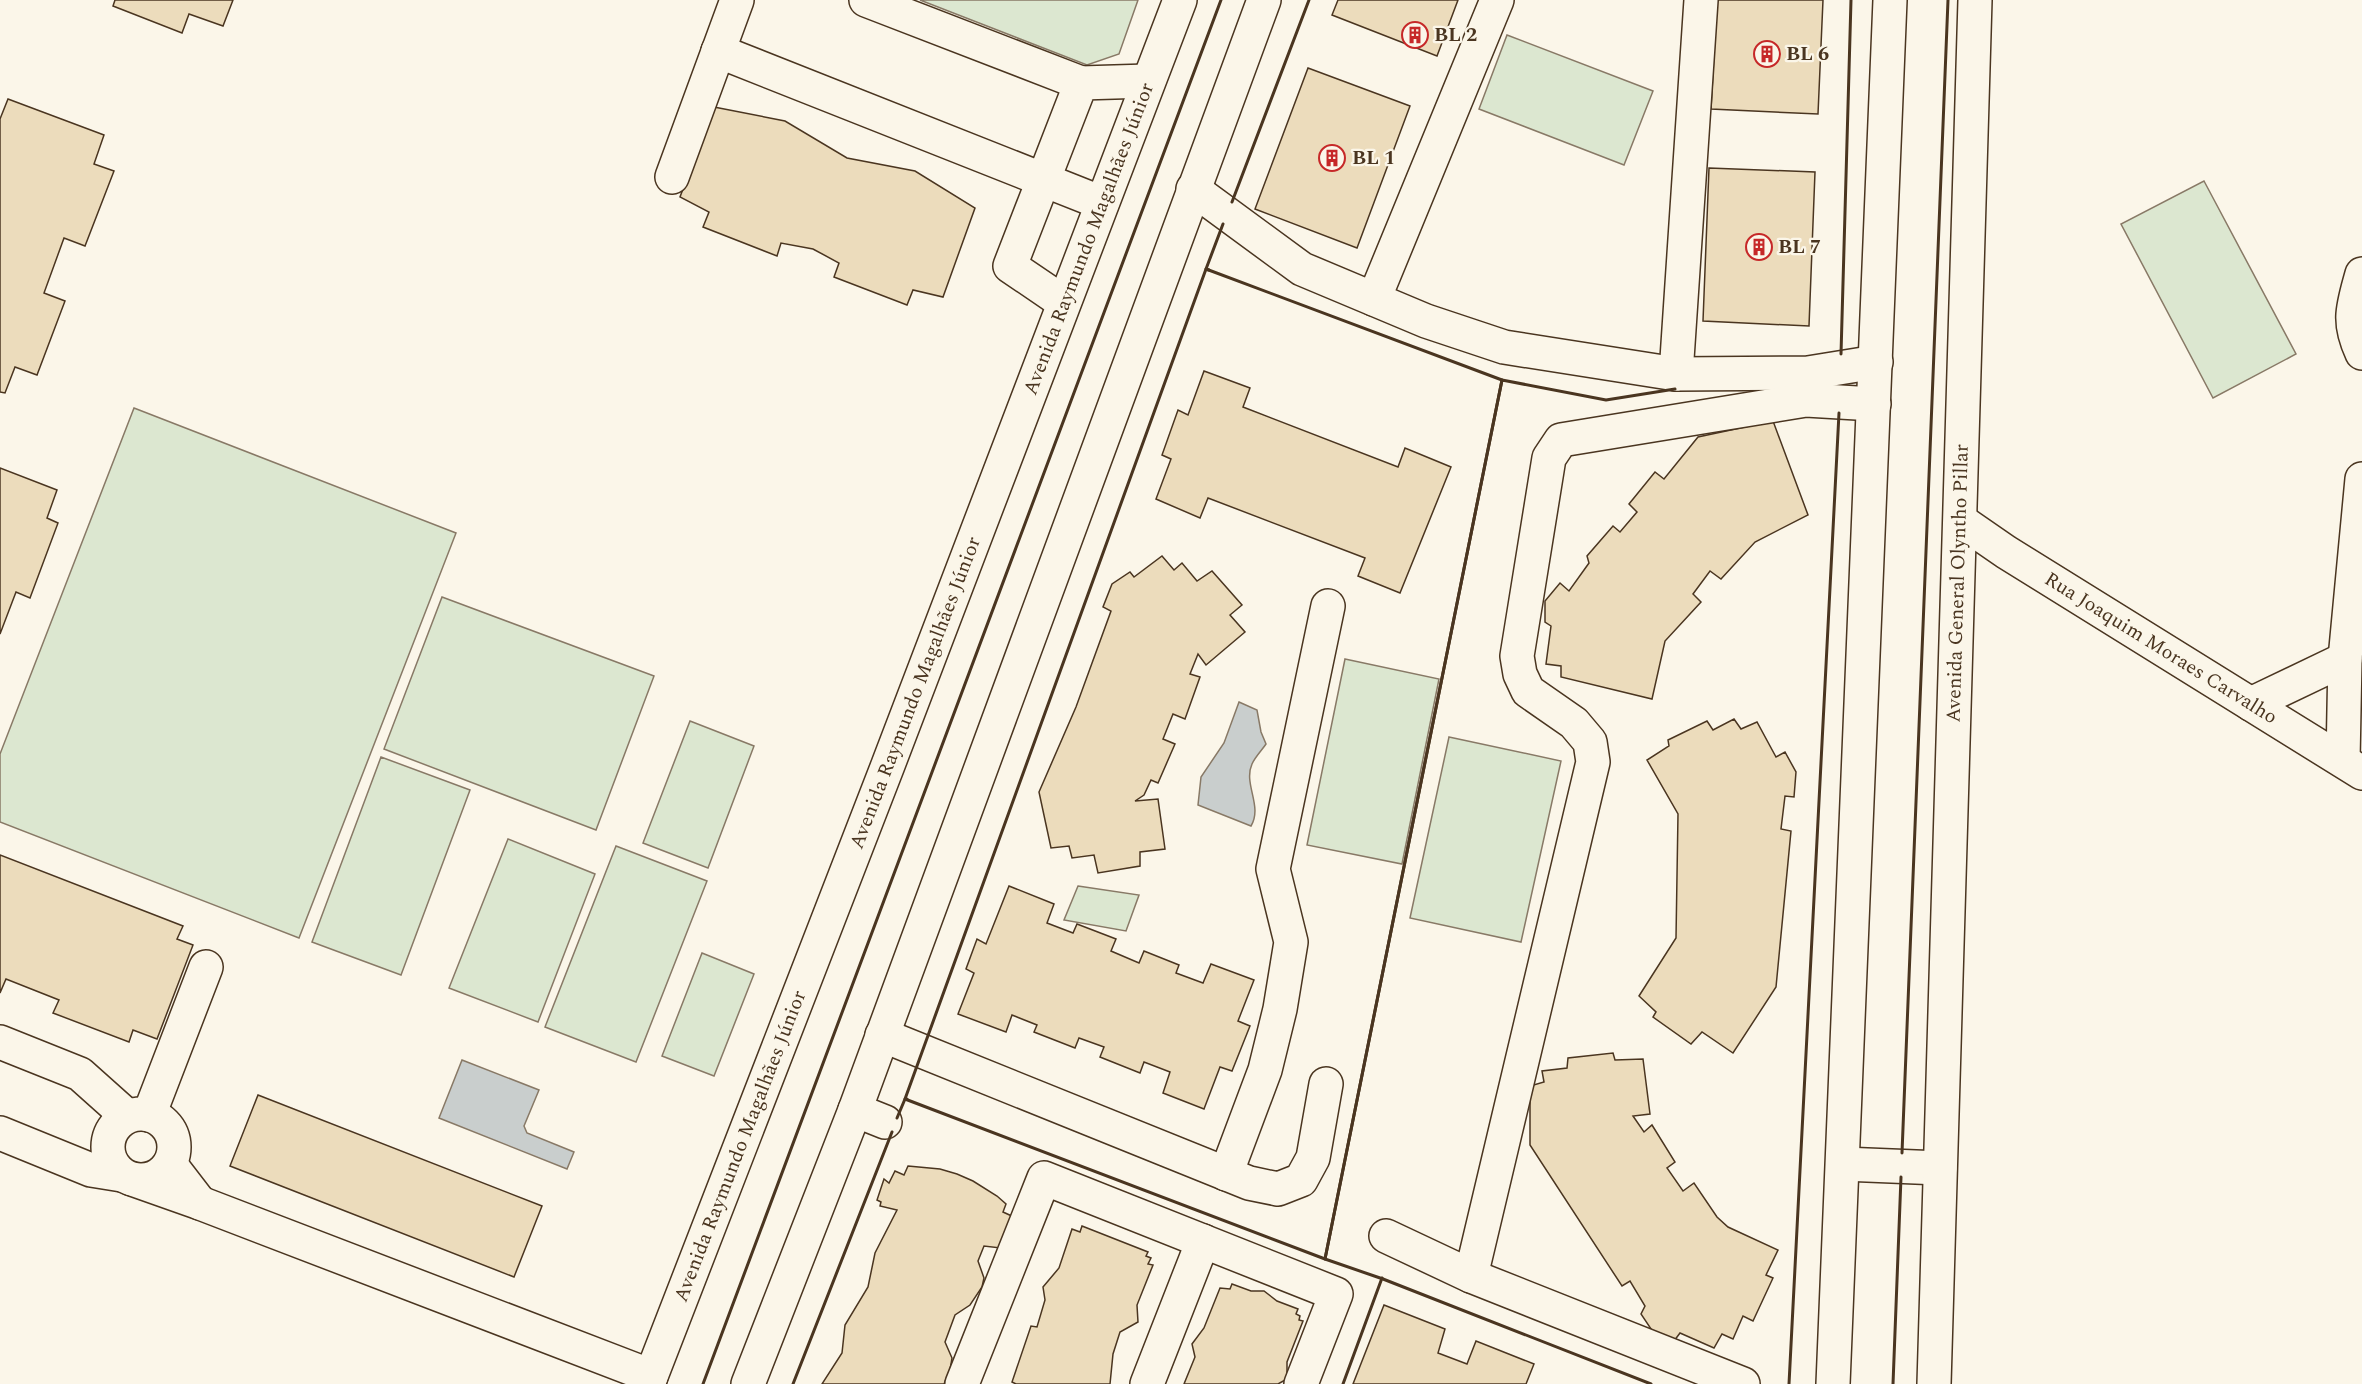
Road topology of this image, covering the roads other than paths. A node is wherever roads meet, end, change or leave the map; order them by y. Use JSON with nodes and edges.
{"nodes":[{"id":1,"x":737,"y":0,"type":"edge"},
{"id":2,"x":866,"y":0,"type":"edge"},
{"id":3,"x":1180,"y":0,"type":"edge"},
{"id":4,"x":1264,"y":0,"type":"edge"},
{"id":5,"x":1497,"y":0,"type":"edge"},
{"id":6,"x":1701,"y":0,"type":"edge"},
{"id":7,"x":1890,"y":0,"type":"edge"},
{"id":8,"x":1975,"y":0,"type":"edge"},
{"id":9,"x":718,"y":51,"type":"junction"},
{"id":10,"x":1148,"y":81,"type":"junction"},
{"id":11,"x":1081,"y":83,"type":"junction"},
{"id":12,"x":672,"y":177,"type":"dead end"},
{"id":13,"x":1042,"y":180,"type":"junction"},
{"id":14,"x":1193,"y":189,"type":"junction"},
{"id":15,"x":1102,"y":203,"type":"junction"},
{"id":16,"x":2362,"y":274,"type":"edge"},
{"id":17,"x":1374,"y":299,"type":"junction"},
{"id":18,"x":1063,"y":302,"type":"junction"},
{"id":19,"x":2362,"y":353,"type":"edge"},
{"id":20,"x":1876,"y":362,"type":"junction"},
{"id":21,"x":1676,"y":374,"type":"junction"},
{"id":22,"x":1874,"y":404,"type":"junction"},
{"id":23,"x":2362,"y":479,"type":"edge"},
{"id":24,"x":1961,"y":521,"type":"junction"},
{"id":25,"x":1328,"y":606,"type":"dead end"},
{"id":26,"x":2345,"y":659,"type":"junction"},
{"id":27,"x":2251,"y":704,"type":"junction"},
{"id":28,"x":2352,"y":766,"type":"edge"},
{"id":29,"x":206,"y":967,"type":"dead end"},
{"id":30,"x":882,"y":1035,"type":"junction"},
{"id":31,"x":0,"y":1042,"type":"edge"},
{"id":32,"x":1326,"y":1084,"type":"dead end"},
{"id":33,"x":855,"y":1110,"type":"junction"},
{"id":34,"x":138,"y":1116,"type":"junction"},
{"id":35,"x":885,"y":1122,"type":"dead end"},
{"id":36,"x":0,"y":1133,"type":"edge"},
{"id":37,"x":170,"y":1164,"type":"junction"},
{"id":38,"x":1843,"y":1164,"type":"junction"},
{"id":39,"x":1940,"y":1168,"type":"junction"},
{"id":40,"x":1226,"y":1174,"type":"junction"},
{"id":41,"x":127,"y":1177,"type":"junction"},
{"id":42,"x":200,"y":1203,"type":"junction"},
{"id":43,"x":1386,"y":1236,"type":"dead end"},
{"id":44,"x":1203,"y":1241,"type":"junction"},
{"id":45,"x":1471,"y":1276,"type":"junction"},
{"id":46,"x":650,"y":1380,"type":"edge"},
{"id":47,"x":748,"y":1384,"type":"edge"},
{"id":48,"x":962,"y":1384,"type":"edge"},
{"id":49,"x":1147,"y":1384,"type":"edge"},
{"id":50,"x":1301,"y":1384,"type":"edge"},
{"id":51,"x":1743,"y":1384,"type":"edge"},
{"id":52,"x":1833,"y":1384,"type":"edge"},
{"id":53,"x":1934,"y":1384,"type":"edge"}],
"edges":[{"from":1,"to":9,"type":"street"},
{"from":2,"to":11,"type":"street"},
{"from":3,"to":10,"type":"street","name":"Avenida Raymundo Magalhães Júnior"},
{"from":4,"to":14,"type":"street"},
{"from":5,"to":17,"type":"street"},
{"from":6,"to":21,"type":"street"},
{"from":7,"to":20,"type":"street"},
{"from":8,"to":24,"type":"street","name":"Avenida General Olyntho Pillar"},
{"from":9,"to":12,"type":"street"},
{"from":9,"to":13,"type":"street"},
{"from":10,"to":11,"type":"street"},
{"from":10,"to":15,"type":"street","name":"Avenida Raymundo Magalhães Júnior"},
{"from":11,"to":13,"type":"street"},
{"from":13,"to":15,"type":"street"},
{"from":13,"to":18,"type":"street"},
{"from":14,"to":17,"type":"street"},
{"from":14,"to":30,"type":"street"},
{"from":15,"to":18,"type":"street","name":"Avenida Raymundo Magalhães Júnior"},
{"from":16,"to":19,"type":"street"},
{"from":17,"to":21,"type":"street"},
{"from":18,"to":46,"type":"street","name":"Avenida Raymundo Magalhães Júnior"},
{"from":20,"to":21,"type":"street"},
{"from":20,"to":22,"type":"street"},
{"from":22,"to":38,"type":"street"},
{"from":22,"to":45,"type":"street"},
{"from":23,"to":26,"type":"street"},
{"from":24,"to":27,"type":"street","name":"Rua Joaquim Moraes Carvalho"},
{"from":24,"to":39,"type":"street","name":"Avenida General Olyntho Pillar"},
{"from":25,"to":40,"type":"street"},
{"from":26,"to":27,"type":"street"},
{"from":26,"to":28,"type":"street"},
{"from":27,"to":28,"type":"street","name":"Rua Joaquim Moraes Carvalho"},
{"from":29,"to":34,"type":"street"},
{"from":30,"to":33,"type":"street"},
{"from":30,"to":40,"type":"street"},
{"from":31,"to":34,"type":"street"},
{"from":32,"to":40,"type":"street"},
{"from":33,"to":35,"type":"street"},
{"from":33,"to":47,"type":"street"},
{"from":34,"to":37,"type":"street"},
{"from":34,"to":41,"type":"street"},
{"from":36,"to":41,"type":"street"},
{"from":37,"to":41,"type":"street"},
{"from":37,"to":42,"type":"street"},
{"from":38,"to":39,"type":"street"},
{"from":38,"to":52,"type":"street"},
{"from":39,"to":53,"type":"street","name":"Avenida General Olyntho Pillar"},
{"from":41,"to":42,"type":"street"},
{"from":42,"to":46,"type":"street"},
{"from":43,"to":45,"type":"street"},
{"from":44,"to":48,"type":"street"},
{"from":44,"to":49,"type":"street"},
{"from":44,"to":50,"type":"street"},
{"from":45,"to":51,"type":"street"}]}
